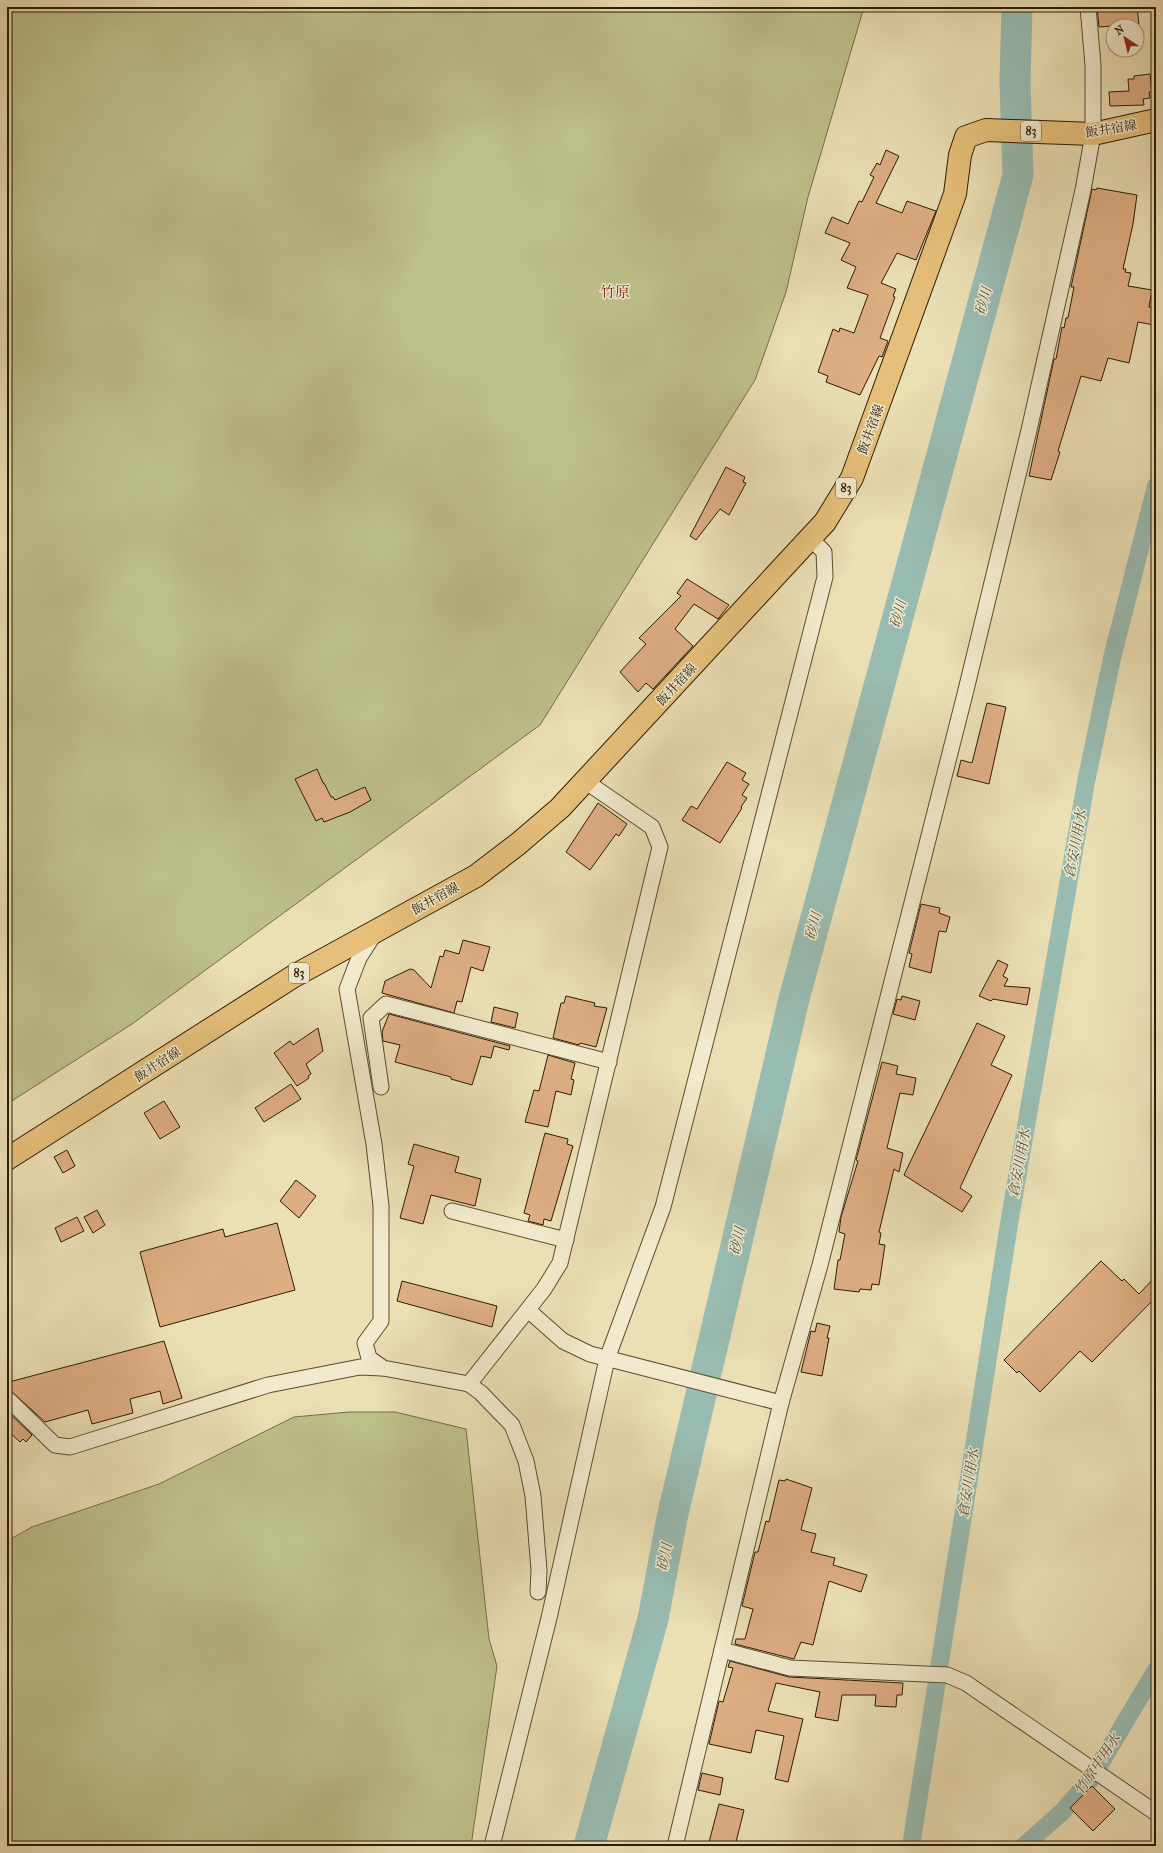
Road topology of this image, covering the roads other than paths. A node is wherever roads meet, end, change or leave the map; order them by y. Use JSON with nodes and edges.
{"nodes":[{"id":1,"x":1088,"y":7,"type":"edge"},
{"id":2,"x":1156,"y":120,"type":"edge"},
{"id":3,"x":1085,"y":134,"type":"junction"},
{"id":4,"x":810,"y":538,"type":"junction"},
{"id":5,"x":585,"y":782,"type":"junction"},
{"id":6,"x":377,"y":931,"type":"junction"},
{"id":7,"x":609,"y":1062,"type":"junction"},
{"id":8,"x":381,"y":1087,"type":"dead end"},
{"id":9,"x":7,"y":1159,"type":"edge"},
{"id":10,"x":452,"y":1211,"type":"dead end"},
{"id":11,"x":566,"y":1240,"type":"junction"},
{"id":12,"x":528,"y":1310,"type":"junction"},
{"id":13,"x":611,"y":1360,"type":"junction"},
{"id":14,"x":385,"y":1368,"type":"junction"},
{"id":15,"x":469,"y":1384,"type":"junction"},
{"id":16,"x":7,"y":1398,"type":"edge"},
{"id":17,"x":781,"y":1404,"type":"junction"},
{"id":18,"x":538,"y":1592,"type":"dead end"},
{"id":19,"x":722,"y":1650,"type":"junction"},
{"id":20,"x":1156,"y":1813,"type":"edge"},
{"id":21,"x":492,"y":1846,"type":"edge"},
{"id":22,"x":675,"y":1846,"type":"edge"}],
"edges":[{"from":1,"to":3,"type":"street"},
{"from":2,"to":3,"type":"main road","name":"飯井宿線","number":"83"},
{"from":3,"to":4,"type":"main road","name":"飯井宿線","number":"83"},
{"from":3,"to":17,"type":"street"},
{"from":4,"to":5,"type":"main road","name":"飯井宿線","number":"83"},
{"from":4,"to":13,"type":"street"},
{"from":5,"to":6,"type":"main road","name":"飯井宿線","number":"83"},
{"from":5,"to":7,"type":"street"},
{"from":6,"to":9,"type":"main road","name":"飯井宿線","number":"83"},
{"from":6,"to":14,"type":"street"},
{"from":7,"to":8,"type":"street"},
{"from":7,"to":11,"type":"street"},
{"from":10,"to":11,"type":"street"},
{"from":11,"to":12,"type":"street"},
{"from":12,"to":13,"type":"street"},
{"from":12,"to":15,"type":"street"},
{"from":13,"to":17,"type":"street"},
{"from":13,"to":21,"type":"street"},
{"from":14,"to":15,"type":"street"},
{"from":14,"to":16,"type":"street"},
{"from":15,"to":18,"type":"street"},
{"from":17,"to":19,"type":"street"},
{"from":19,"to":20,"type":"street"},
{"from":19,"to":22,"type":"street"}]}
